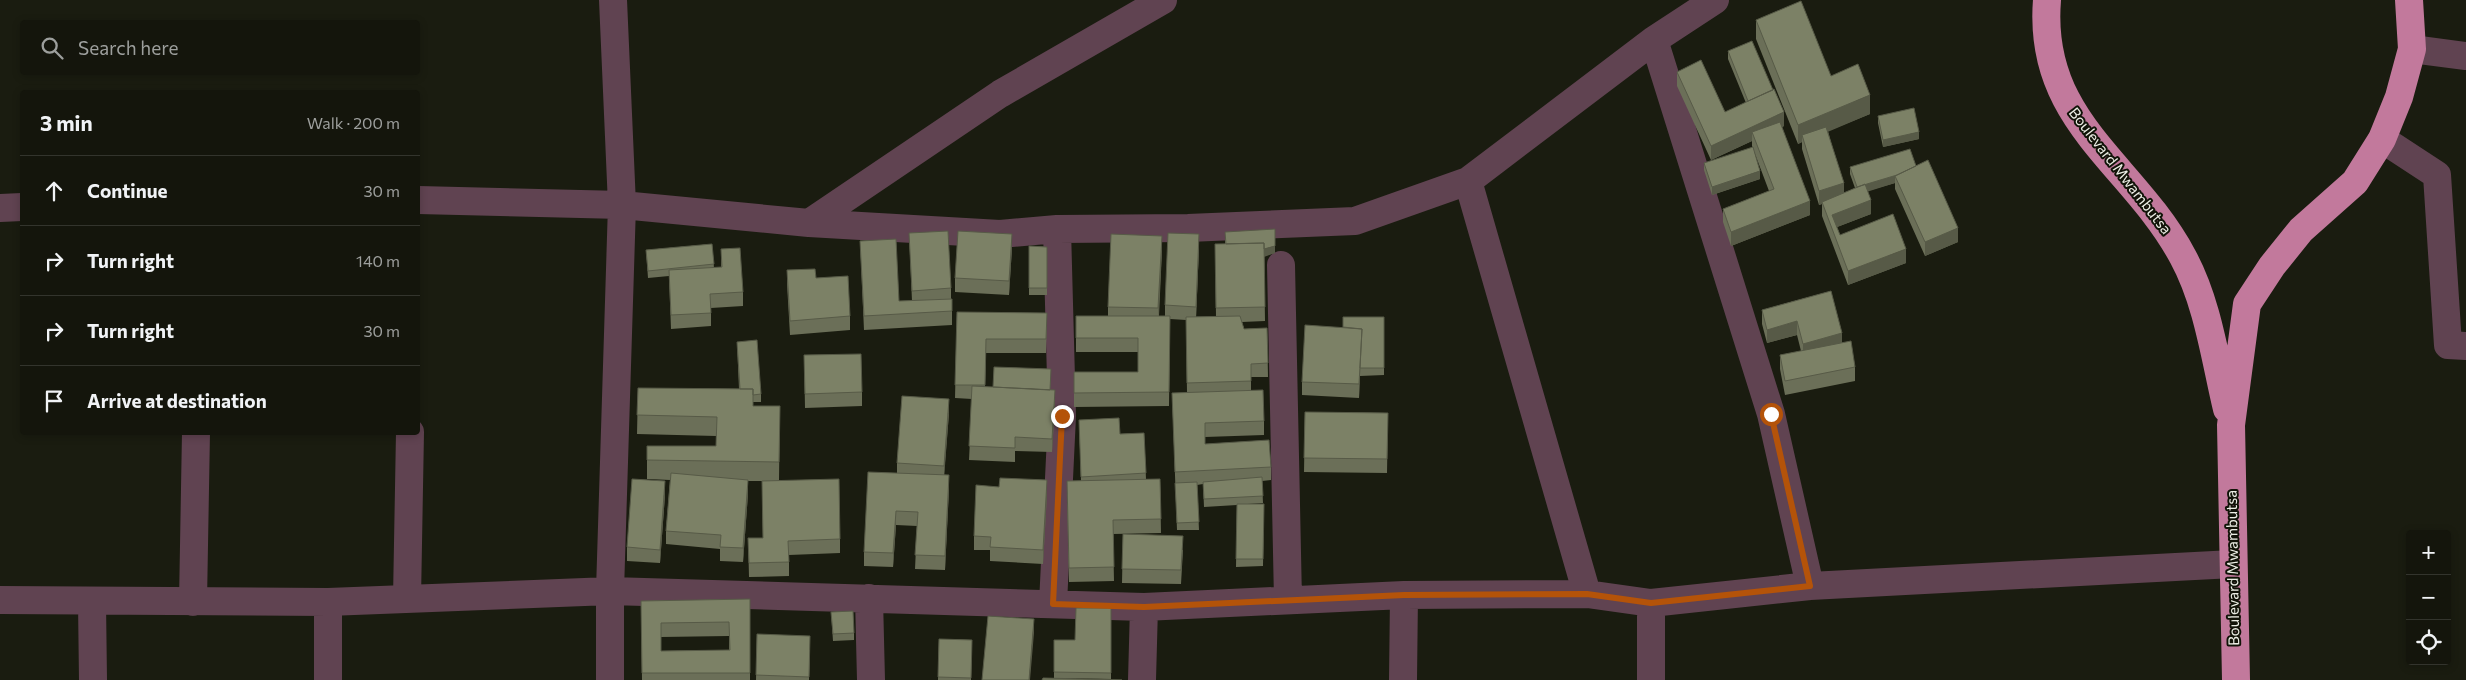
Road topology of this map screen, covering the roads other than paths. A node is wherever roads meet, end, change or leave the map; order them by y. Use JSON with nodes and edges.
{"nodes":[{"id":1,"x":613,"y":0,"type":"edge"},
{"id":2,"x":1163,"y":0,"type":"edge"},
{"id":3,"x":2047,"y":0,"type":"edge"},
{"id":4,"x":2409,"y":0,"type":"edge"},
{"id":5,"x":1699,"y":5,"type":"edge"},
{"id":6,"x":1654,"y":40,"type":"junction"},
{"id":7,"x":2412,"y":49,"type":"junction"},
{"id":8,"x":2466,"y":56,"type":"edge"},
{"id":9,"x":2382,"y":139,"type":"junction"},
{"id":10,"x":1468,"y":181,"type":"junction"},
{"id":11,"x":420,"y":200,"type":"edge"},
{"id":12,"x":622,"y":205,"type":"junction"},
{"id":13,"x":20,"y":206,"type":"edge"},
{"id":14,"x":0,"y":208,"type":"edge"},
{"id":15,"x":810,"y":223,"type":"junction"},
{"id":16,"x":1057,"y":230,"type":"junction"},
{"id":17,"x":1281,"y":265,"type":"dead end"},
{"id":18,"x":2466,"y":346,"type":"edge"},
{"id":19,"x":2231,"y":425,"type":"junction"},
{"id":20,"x":196,"y":435,"type":"edge"},
{"id":21,"x":410,"y":435,"type":"edge"},
{"id":22,"x":2233,"y":564,"type":"junction"},
{"id":23,"x":1810,"y":586,"type":"junction"},
{"id":24,"x":610,"y":591,"type":"junction"},
{"id":25,"x":1587,"y":594,"type":"junction"},
{"id":26,"x":1404,"y":595,"type":"junction"},
{"id":27,"x":869,"y":598,"type":"junction"},
{"id":28,"x":407,"y":599,"type":"junction"},
{"id":29,"x":0,"y":600,"type":"edge"},
{"id":30,"x":1288,"y":600,"type":"junction"},
{"id":31,"x":92,"y":602,"type":"junction"},
{"id":32,"x":192,"y":602,"type":"junction"},
{"id":33,"x":328,"y":602,"type":"junction"},
{"id":34,"x":1651,"y":603,"type":"junction"},
{"id":35,"x":1053,"y":604,"type":"junction"},
{"id":36,"x":1144,"y":607,"type":"junction"},
{"id":37,"x":93,"y":680,"type":"edge"},
{"id":38,"x":328,"y":680,"type":"edge"},
{"id":39,"x":610,"y":680,"type":"edge"},
{"id":40,"x":870,"y":680,"type":"edge"},
{"id":41,"x":1142,"y":680,"type":"edge"},
{"id":42,"x":1403,"y":680,"type":"edge"},
{"id":43,"x":1651,"y":680,"type":"edge"},
{"id":44,"x":2236,"y":680,"type":"edge"}],
"edges":[{"from":1,"to":12,"type":"street"},
{"from":2,"to":15,"type":"street"},
{"from":3,"to":19,"type":"highway","name":"Boulevard Mwambutsa"},
{"from":4,"to":7,"type":"highway","name":"Boulevard Mwambutsa"},
{"from":5,"to":6,"type":"street"},
{"from":6,"to":10,"type":"street"},
{"from":6,"to":23,"type":"street"},
{"from":7,"to":8,"type":"street"},
{"from":7,"to":9,"type":"highway","name":"Boulevard Mwambutsa"},
{"from":9,"to":18,"type":"street"},
{"from":9,"to":19,"type":"highway","name":"Boulevard Mwambutsa"},
{"from":10,"to":16,"type":"street"},
{"from":10,"to":25,"type":"street"},
{"from":11,"to":12,"type":"street"},
{"from":12,"to":15,"type":"street"},
{"from":12,"to":24,"type":"street"},
{"from":13,"to":14,"type":"street"},
{"from":15,"to":16,"type":"street"},
{"from":16,"to":35,"type":"street"},
{"from":17,"to":30,"type":"street"},
{"from":19,"to":22,"type":"highway","name":"Boulevard Mwambutsa"},
{"from":20,"to":32,"type":"street"},
{"from":21,"to":28,"type":"street"},
{"from":22,"to":23,"type":"street"},
{"from":22,"to":44,"type":"highway","name":"Boulevard Mwambutsa"},
{"from":23,"to":34,"type":"street"},
{"from":24,"to":27,"type":"street"},
{"from":24,"to":28,"type":"street"},
{"from":24,"to":39,"type":"street"},
{"from":25,"to":26,"type":"street"},
{"from":25,"to":34,"type":"street"},
{"from":26,"to":30,"type":"street"},
{"from":26,"to":42,"type":"street"},
{"from":27,"to":35,"type":"street"},
{"from":27,"to":40,"type":"street"},
{"from":28,"to":33,"type":"street"},
{"from":29,"to":31,"type":"street"},
{"from":30,"to":36,"type":"street"},
{"from":31,"to":32,"type":"street"},
{"from":31,"to":37,"type":"street"},
{"from":32,"to":33,"type":"street"},
{"from":33,"to":38,"type":"street"},
{"from":34,"to":43,"type":"street"},
{"from":35,"to":36,"type":"street"},
{"from":36,"to":41,"type":"street"}]}
